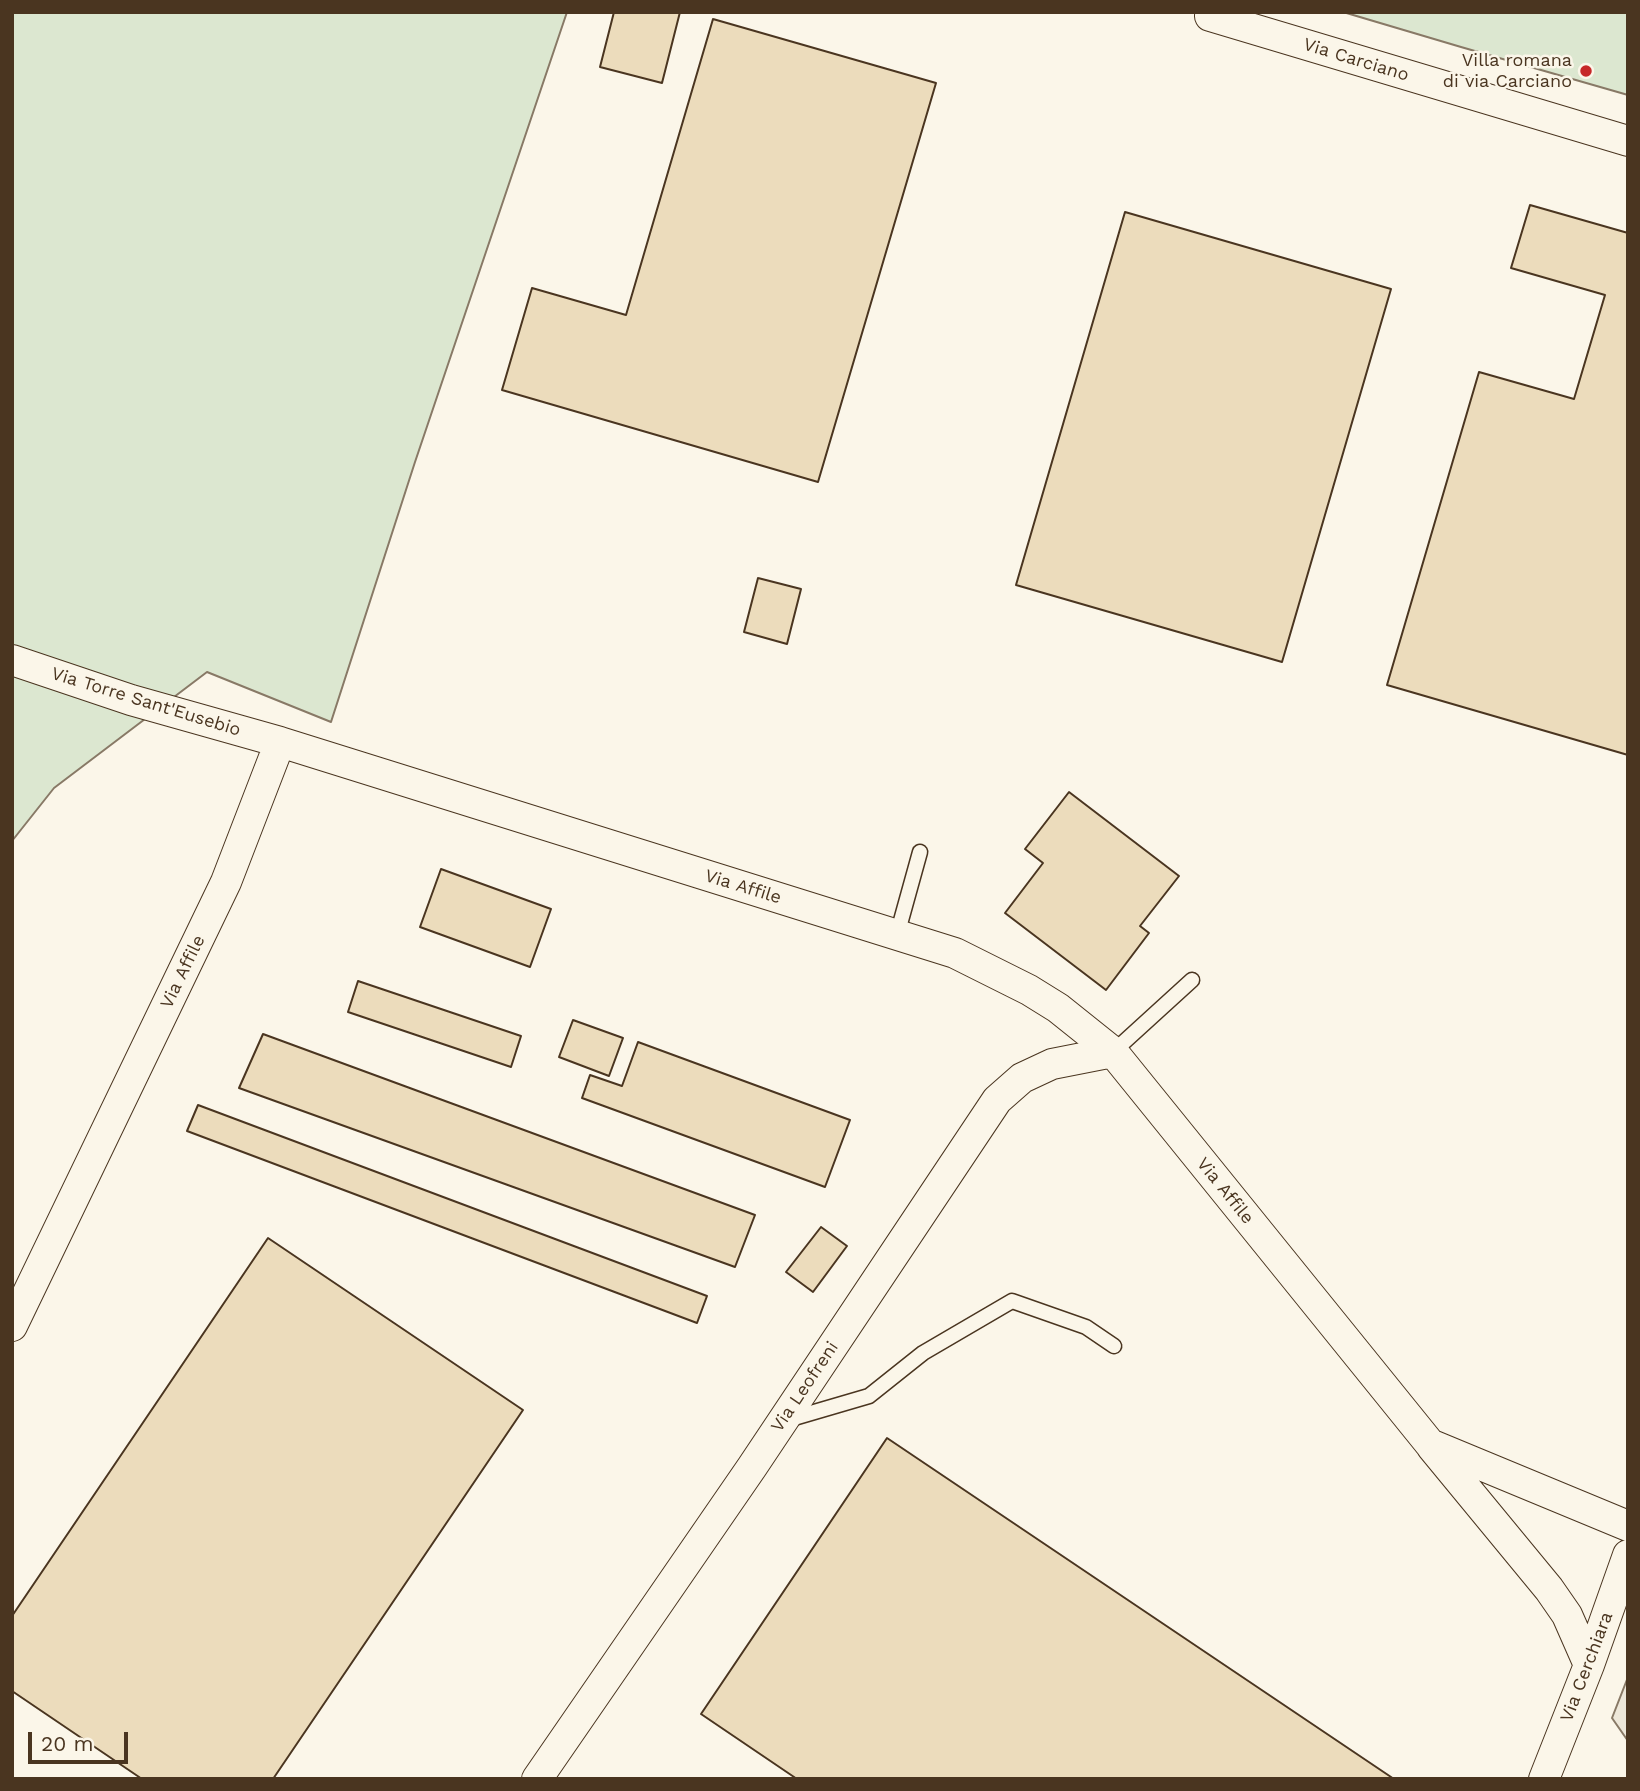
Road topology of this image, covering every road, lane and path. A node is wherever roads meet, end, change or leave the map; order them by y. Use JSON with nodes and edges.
{"nodes":[{"id":1,"x":1211,"y":12,"type":"edge"},
{"id":2,"x":1628,"y":141,"type":"edge"},
{"id":3,"x":12,"y":660,"type":"edge"},
{"id":4,"x":280,"y":742,"type":"junction"},
{"id":5,"x":920,"y":852,"type":"dead end"},
{"id":6,"x":897,"y":935,"type":"junction"},
{"id":7,"x":1192,"y":980,"type":"dead end"},
{"id":8,"x":1113,"y":1052,"type":"junction"},
{"id":9,"x":12,"y":1326,"type":"edge"},
{"id":10,"x":1114,"y":1346,"type":"dead end"},
{"id":11,"x":782,"y":1421,"type":"junction"},
{"id":12,"x":1430,"y":1444,"type":"junction"},
{"id":13,"x":1628,"y":1526,"type":"edge"},
{"id":14,"x":1628,"y":1555,"type":"edge"},
{"id":15,"x":1589,"y":1665,"type":"junction"},
{"id":16,"x":537,"y":1779,"type":"edge"},
{"id":17,"x":1544,"y":1779,"type":"edge"}],
"edges":[{"from":1,"to":2,"type":"street","name":"Via Carciano"},
{"from":3,"to":4,"type":"street","name":"Via Torre Sant'Eusebio"},
{"from":4,"to":6,"type":"street","name":"Via Affile"},
{"from":4,"to":9,"type":"street","name":"Via Affile"},
{"from":5,"to":6,"type":"lane"},
{"from":6,"to":8,"type":"street","name":"Via Affile"},
{"from":7,"to":8,"type":"lane"},
{"from":8,"to":11,"type":"street","name":"Via Leofreni"},
{"from":8,"to":12,"type":"street","name":"Via Affile"},
{"from":10,"to":11,"type":"lane"},
{"from":11,"to":16,"type":"street","name":"Via Leofreni"},
{"from":12,"to":13,"type":"street","name":"Via Affile"},
{"from":12,"to":15,"type":"street"},
{"from":14,"to":15,"type":"street","name":"Via Cerchiara"},
{"from":15,"to":17,"type":"street","name":"Via Cerchiara"}]}
